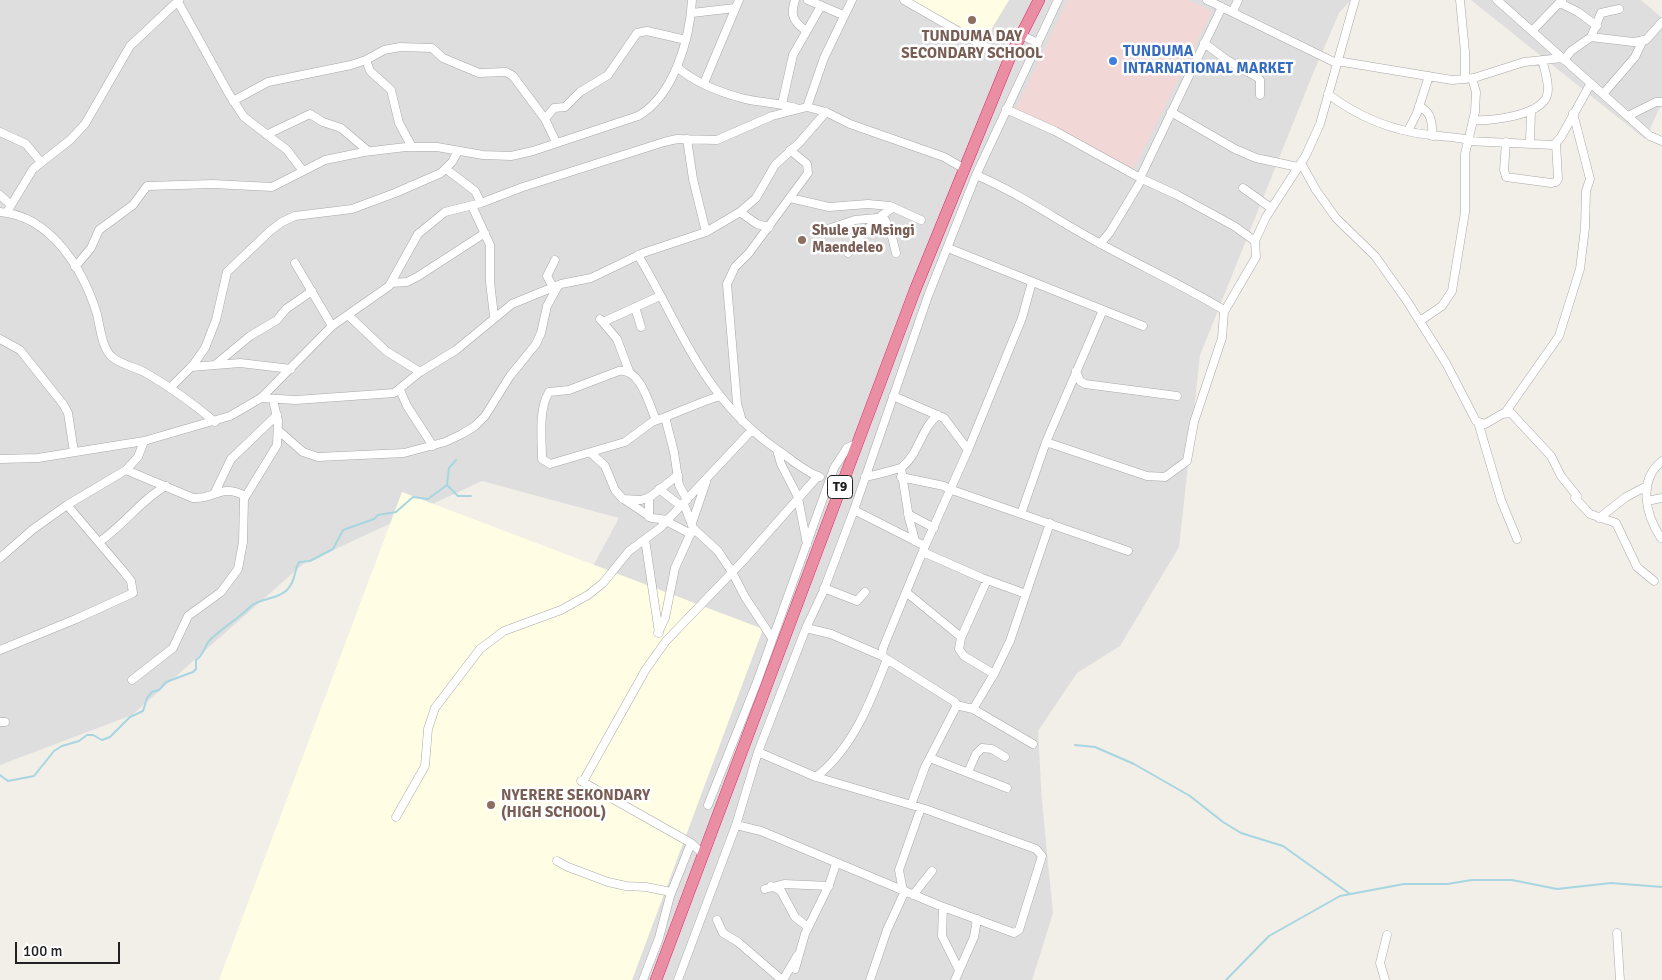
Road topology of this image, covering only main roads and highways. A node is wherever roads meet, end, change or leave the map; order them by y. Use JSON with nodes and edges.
{"nodes":[{"id":1,"x":1039,"y":0,"type":"edge"},
{"id":2,"x":656,"y":980,"type":"edge"}],
"edges":[{"from":1,"to":2,"type":"highway","number":"T9"}]}
